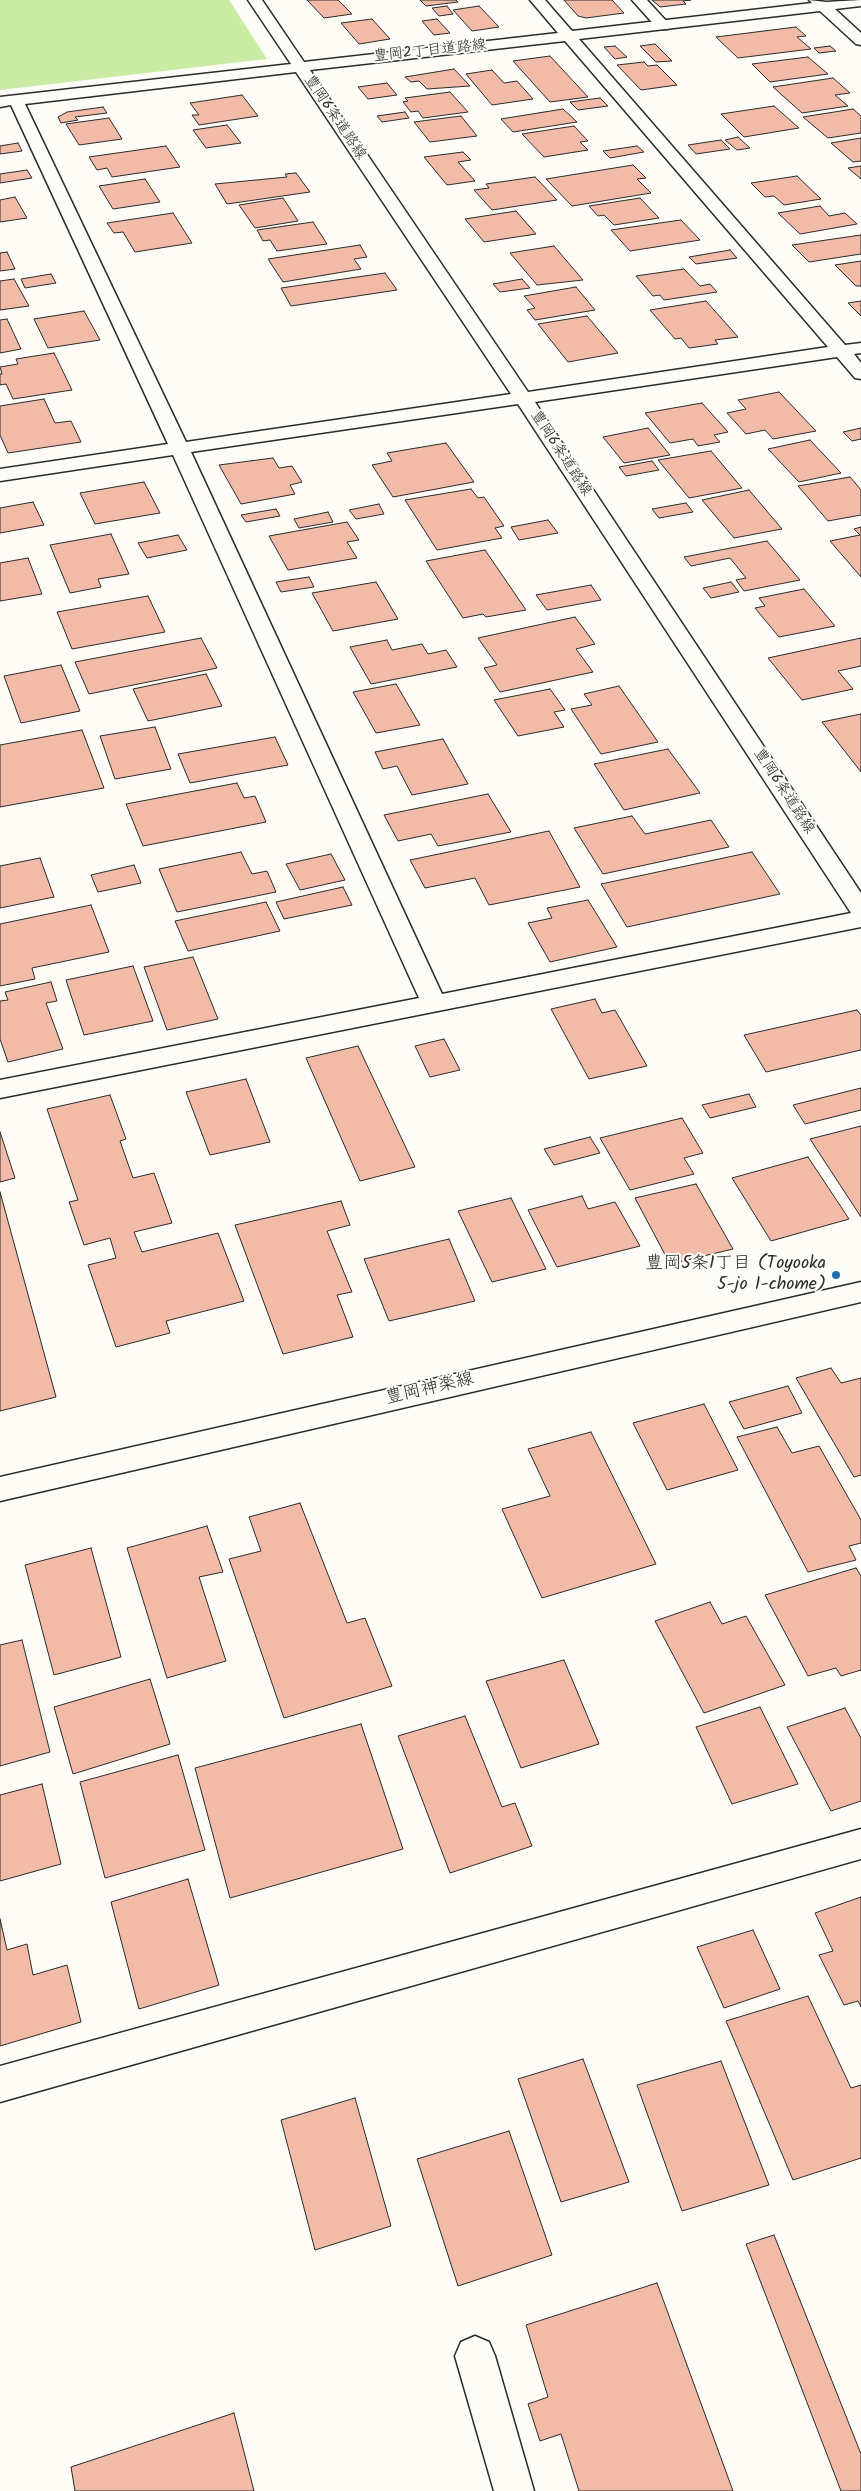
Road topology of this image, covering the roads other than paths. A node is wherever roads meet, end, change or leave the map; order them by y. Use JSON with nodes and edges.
{"nodes":[{"id":1,"x":255,"y":0,"type":"edge"},
{"id":2,"x":536,"y":0,"type":"edge"},
{"id":3,"x":639,"y":0,"type":"edge"},
{"id":4,"x":861,"y":2,"type":"edge"},
{"id":5,"x":819,"y":3,"type":"edge"},
{"id":6,"x":663,"y":26,"type":"junction"},
{"id":7,"x":569,"y":37,"type":"junction"},
{"id":8,"x":861,"y":41,"type":"edge"},
{"id":9,"x":300,"y":66,"type":"junction"},
{"id":10,"x":8,"y":101,"type":"edge"},
{"id":11,"x":861,"y":348,"type":"edge"},
{"id":12,"x":840,"y":351,"type":"junction"},
{"id":13,"x":861,"y":374,"type":"edge"},
{"id":14,"x":523,"y":398,"type":"junction"},
{"id":15,"x":180,"y":449,"type":"junction"},
{"id":16,"x":0,"y":475,"type":"edge"},
{"id":17,"x":861,"y":911,"type":"edge"},
{"id":18,"x":861,"y":919,"type":"edge"},
{"id":19,"x":434,"y":1002,"type":"junction"},
{"id":20,"x":0,"y":1089,"type":"edge"},
{"id":21,"x":861,"y":1292,"type":"edge"},
{"id":22,"x":0,"y":1488,"type":"edge"},
{"id":23,"x":861,"y":1844,"type":"edge"},
{"id":24,"x":0,"y":2084,"type":"edge"},
{"id":25,"x":475,"y":2356,"type":"dead end"},
{"id":26,"x":514,"y":2491,"type":"edge"}],
"edges":[{"from":1,"to":9,"type":"street","name":"豊岡6条道路線"},
{"from":2,"to":7,"type":"street"},
{"from":3,"to":6,"type":"street"},
{"from":4,"to":5,"type":"street","name":"豊岡2丁目道路線"},
{"from":5,"to":6,"type":"street","name":"豊岡2丁目道路線"},
{"from":5,"to":8,"type":"street"},
{"from":6,"to":7,"type":"street","name":"豊岡2丁目道路線"},
{"from":7,"to":9,"type":"street","name":"豊岡2丁目道路線"},
{"from":7,"to":12,"type":"street"},
{"from":9,"to":10,"type":"street","name":"豊岡2丁目道路線"},
{"from":9,"to":14,"type":"street","name":"豊岡6条道路線"},
{"from":10,"to":15,"type":"street"},
{"from":11,"to":12,"type":"street"},
{"from":12,"to":13,"type":"street"},
{"from":12,"to":14,"type":"street"},
{"from":14,"to":15,"type":"street"},
{"from":14,"to":17,"type":"street","name":"豊岡6条道路線"},
{"from":15,"to":16,"type":"street"},
{"from":15,"to":19,"type":"street"},
{"from":18,"to":19,"type":"street"},
{"from":19,"to":20,"type":"street"},
{"from":21,"to":22,"type":"street","name":"豊岡神楽線"},
{"from":23,"to":24,"type":"street"},
{"from":25,"to":26,"type":"street"}]}
